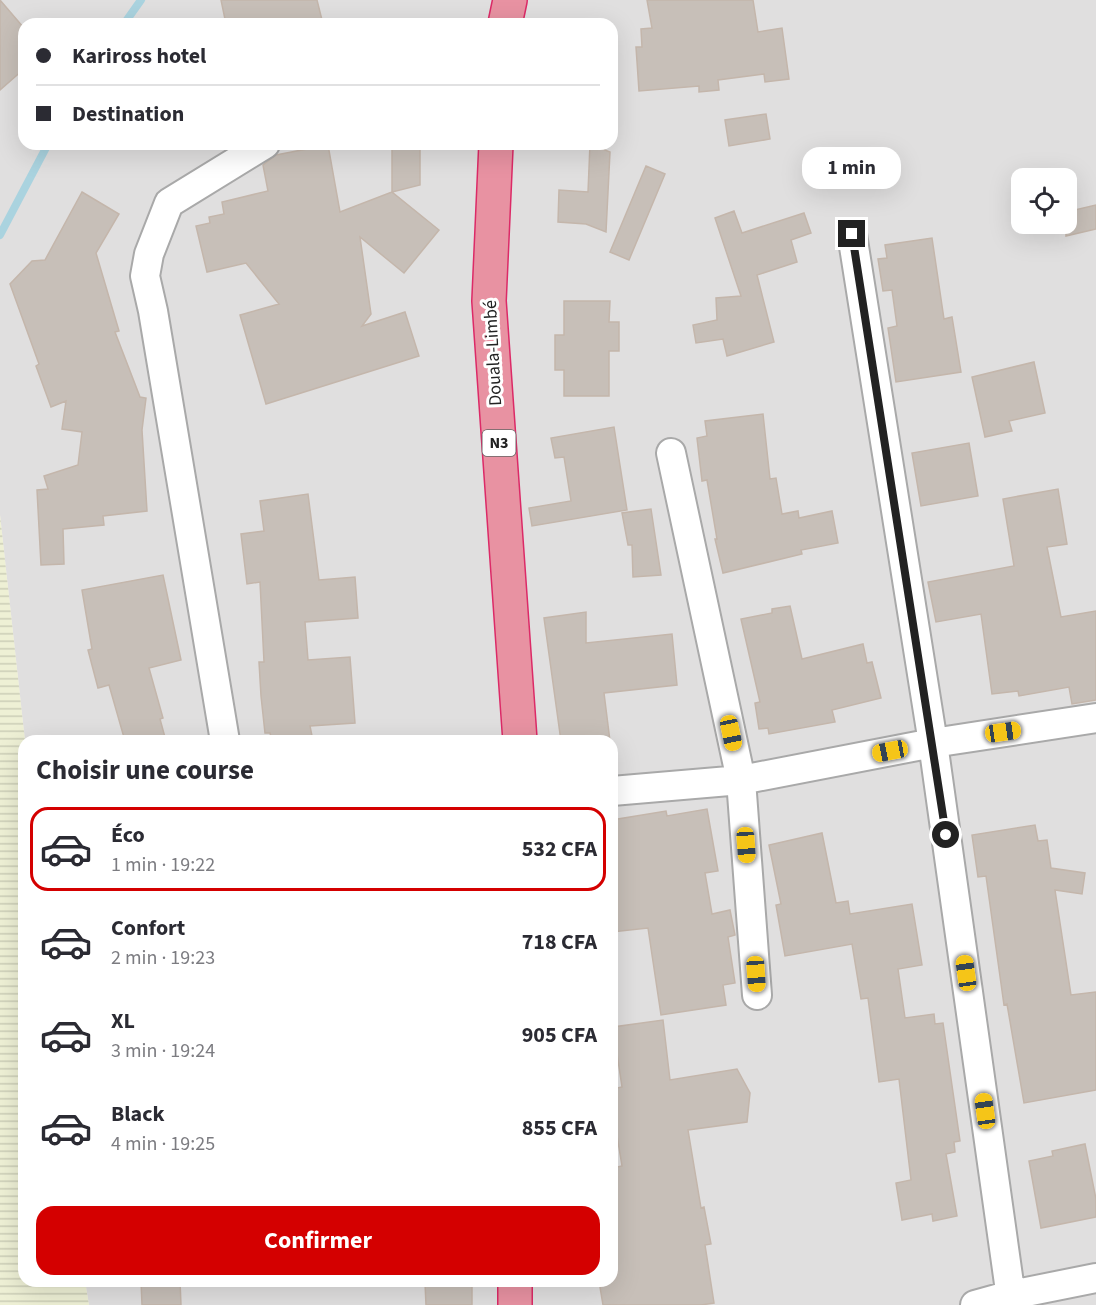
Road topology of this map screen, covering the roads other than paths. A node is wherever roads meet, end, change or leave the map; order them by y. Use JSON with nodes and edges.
{"nodes":[{"id":1,"x":510,"y":0,"type":"edge"},
{"id":2,"x":506,"y":18,"type":"edge"},
{"id":3,"x":256,"y":150,"type":"edge"},
{"id":4,"x":496,"y":150,"type":"edge"},
{"id":5,"x":852,"y":234,"type":"dead end"},
{"id":6,"x":671,"y":453,"type":"dead end"},
{"id":7,"x":1096,"y":718,"type":"edge"},
{"id":8,"x":224,"y":735,"type":"edge"},
{"id":9,"x":520,"y":735,"type":"edge"},
{"id":10,"x":933,"y":742,"type":"junction"},
{"id":11,"x":741,"y":780,"type":"junction"},
{"id":12,"x":618,"y":790,"type":"edge"},
{"id":13,"x":757,"y":996,"type":"dead end"},
{"id":14,"x":1096,"y":1278,"type":"edge"},
{"id":15,"x":515,"y":1287,"type":"edge"},
{"id":16,"x":1012,"y":1300,"type":"edge"},
{"id":17,"x":515,"y":1305,"type":"edge"},
{"id":18,"x":975,"y":1305,"type":"edge"}],
"edges":[{"from":1,"to":2,"type":"highway"},
{"from":3,"to":8,"type":"street"},
{"from":4,"to":9,"type":"highway","name":"Douala-Limbé","number":"N3"},
{"from":5,"to":10,"type":"street"},
{"from":6,"to":11,"type":"street"},
{"from":7,"to":10,"type":"street"},
{"from":10,"to":11,"type":"street"},
{"from":10,"to":16,"type":"street"},
{"from":11,"to":12,"type":"street"},
{"from":11,"to":13,"type":"street"},
{"from":14,"to":16,"type":"street"},
{"from":15,"to":17,"type":"highway"},
{"from":16,"to":18,"type":"street"}]}
